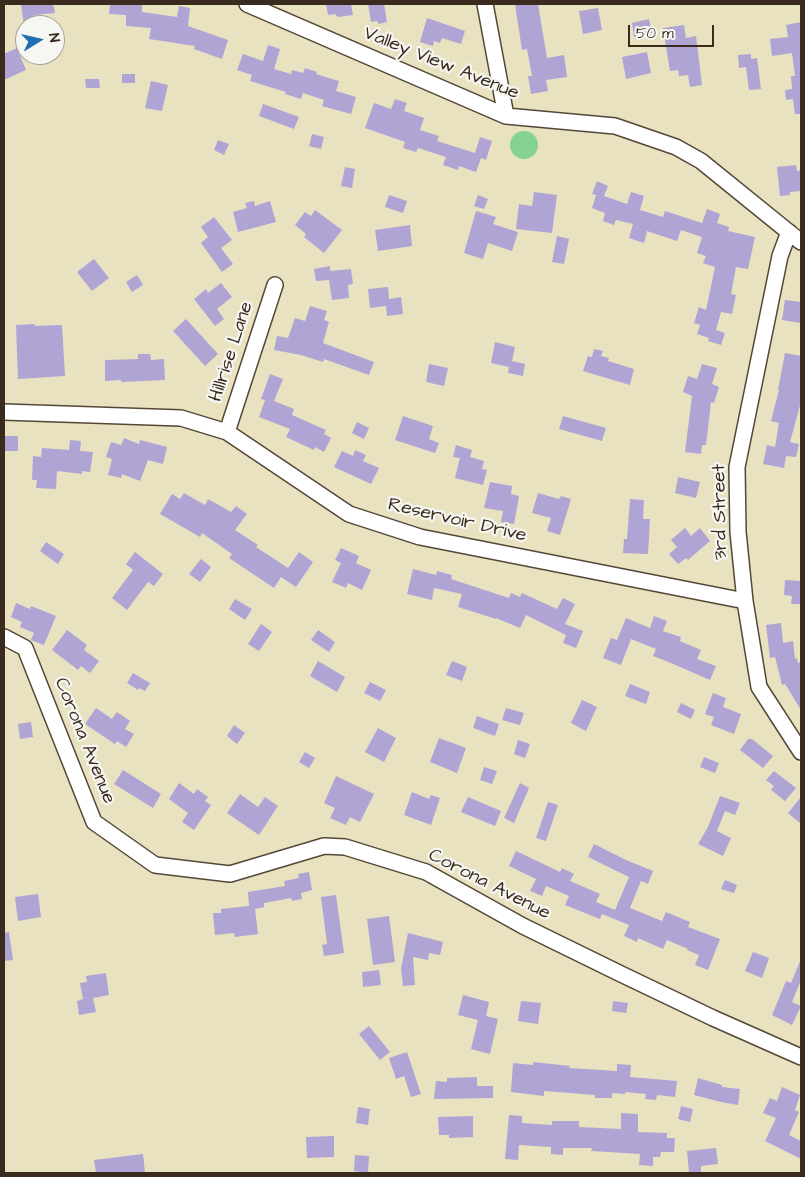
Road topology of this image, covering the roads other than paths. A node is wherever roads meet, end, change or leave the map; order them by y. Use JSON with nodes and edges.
{"nodes":[{"id":1,"x":248,"y":4,"type":"edge"},
{"id":2,"x":486,"y":4,"type":"edge"},
{"id":3,"x":506,"y":116,"type":"junction"},
{"id":4,"x":789,"y":232,"type":"junction"},
{"id":5,"x":801,"y":242,"type":"edge"},
{"id":6,"x":275,"y":284,"type":"dead end"},
{"id":7,"x":4,"y":412,"type":"edge"},
{"id":8,"x":227,"y":432,"type":"junction"},
{"id":9,"x":745,"y":601,"type":"junction"},
{"id":10,"x":4,"y":638,"type":"edge"},
{"id":11,"x":801,"y":752,"type":"edge"},
{"id":12,"x":801,"y":1056,"type":"edge"}],
"edges":[{"from":1,"to":3,"type":"street","name":"Valley View Avenue"},
{"from":2,"to":3,"type":"street"},
{"from":3,"to":4,"type":"street","name":"Valley View Avenue"},
{"from":4,"to":5,"type":"street","name":"Valley View Avenue"},
{"from":4,"to":9,"type":"street","name":"3rd Street"},
{"from":6,"to":8,"type":"street","name":"Hillrise Lane"},
{"from":7,"to":8,"type":"street","name":"Reservoir Drive"},
{"from":8,"to":9,"type":"street","name":"Reservoir Drive"},
{"from":9,"to":11,"type":"street","name":"3rd Street"},
{"from":10,"to":12,"type":"street","name":"Corona Avenue"}]}
